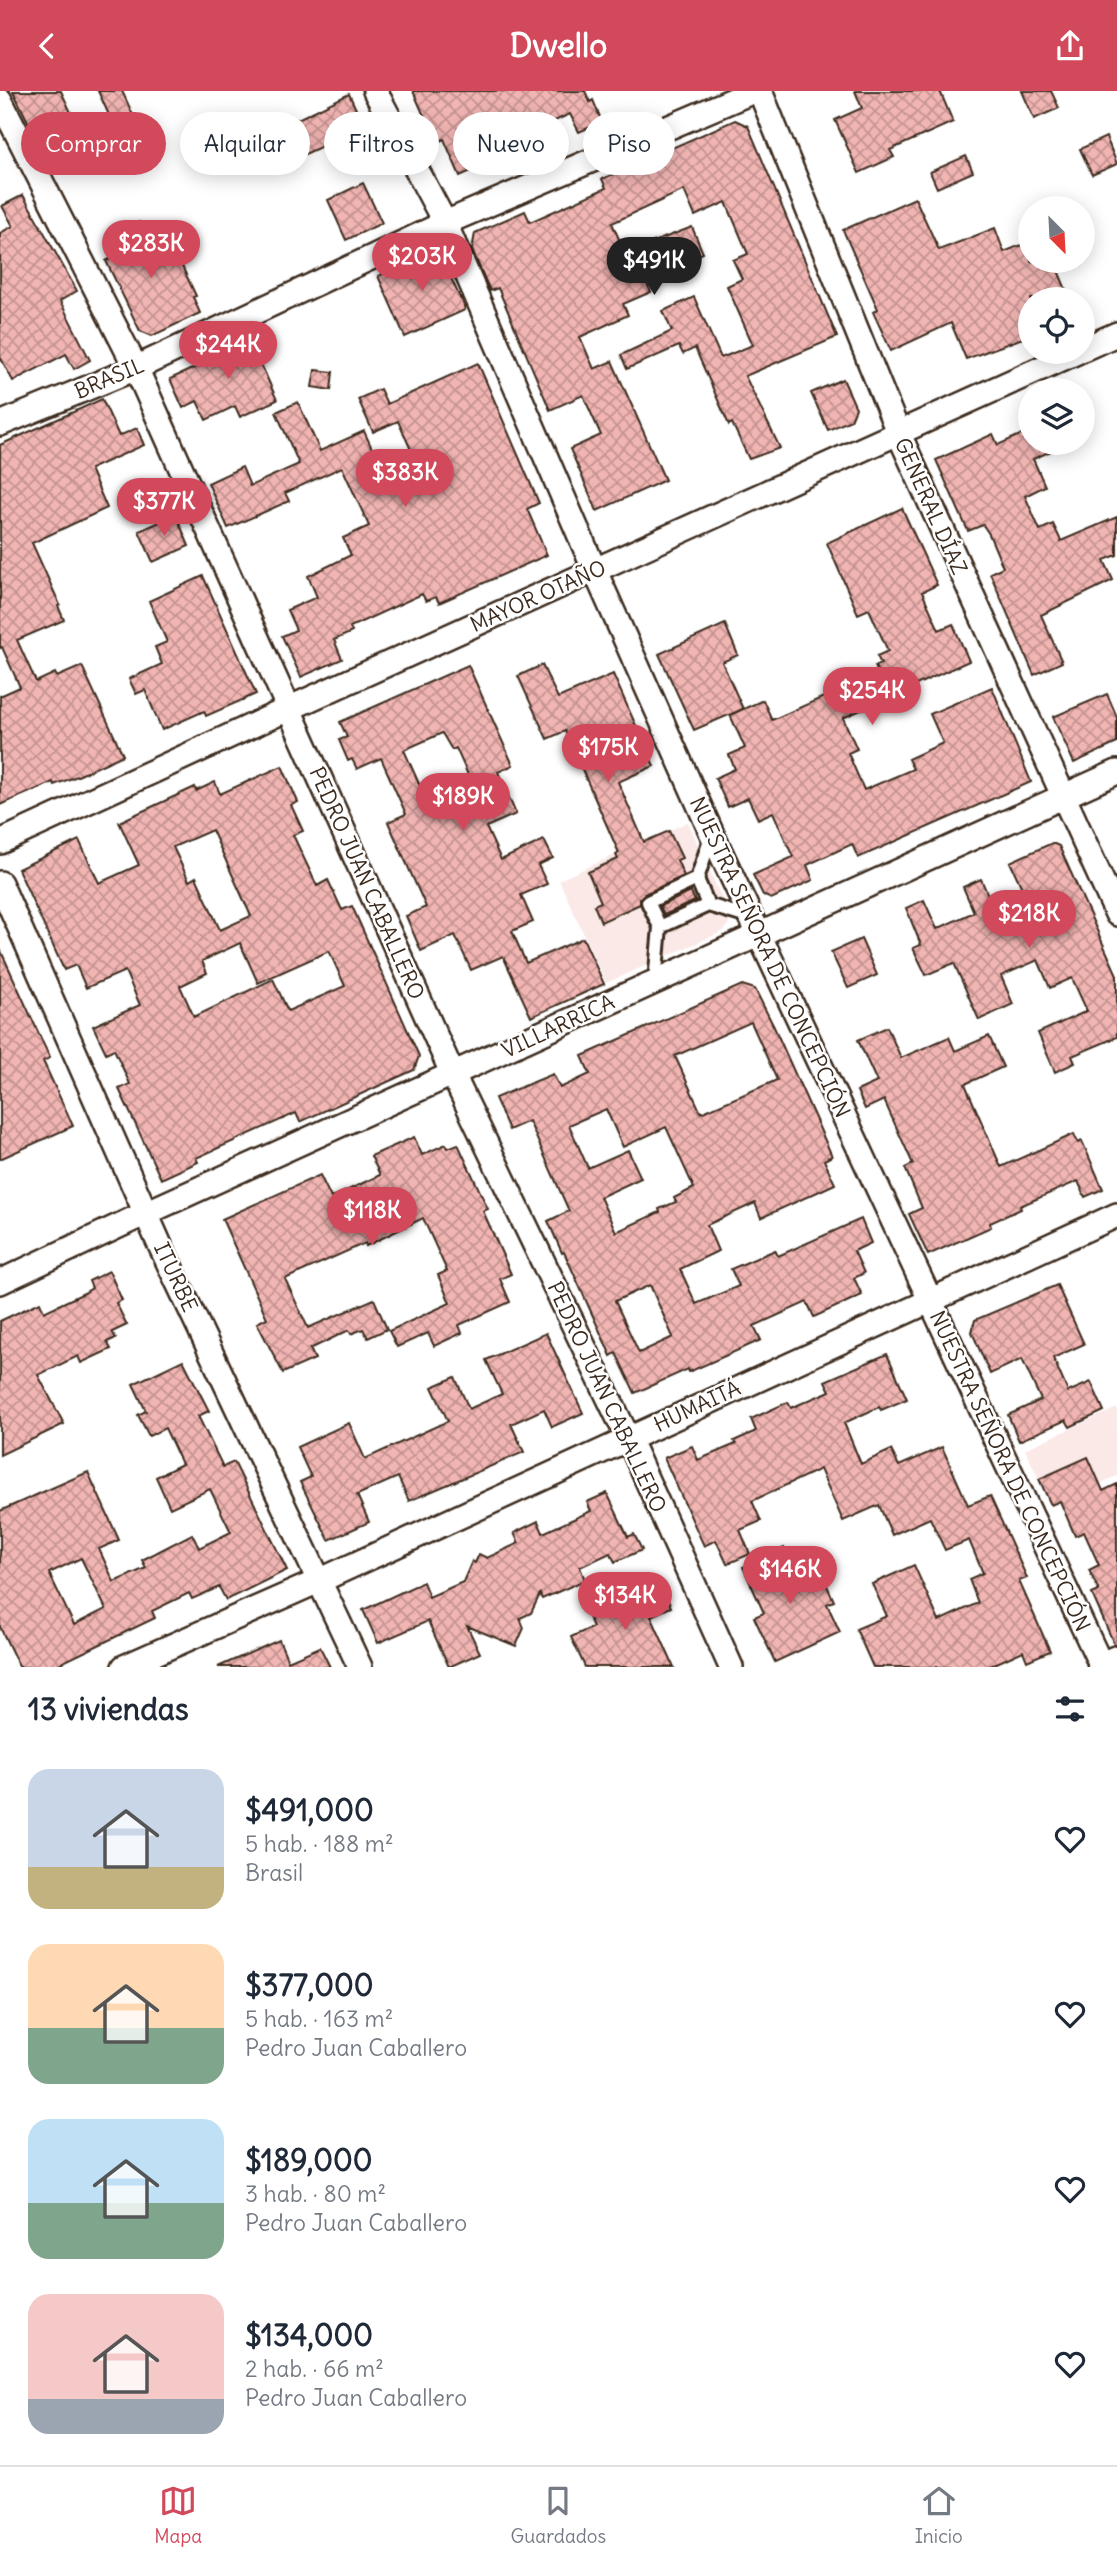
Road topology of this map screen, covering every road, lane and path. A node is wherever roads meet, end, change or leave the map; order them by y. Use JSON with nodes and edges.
{"nodes":[{"id":1,"x":375,"y":91,"type":"edge"},
{"id":2,"x":754,"y":91,"type":"edge"},
{"id":3,"x":760,"y":91,"type":"edge"},
{"id":4,"x":0,"y":100,"type":"edge"},
{"id":5,"x":445,"y":223,"type":"junction"},
{"id":6,"x":1117,"y":334,"type":"edge"},
{"id":7,"x":1095,"y":344,"type":"edge"},
{"id":8,"x":1050,"y":364,"type":"edge"},
{"id":9,"x":136,"y":368,"type":"junction"},
{"id":10,"x":0,"y":425,"type":"edge"},
{"id":11,"x":898,"y":432,"type":"junction"},
{"id":12,"x":594,"y":571,"type":"junction"},
{"id":13,"x":288,"y":709,"type":"junction"},
{"id":14,"x":1117,"y":772,"type":"edge"},
{"id":15,"x":1064,"y":798,"type":"junction"},
{"id":16,"x":712,"y":834,"type":"junction"},
{"id":17,"x":0,"y":842,"type":"edge"},
{"id":18,"x":697,"y":879,"type":"junction"},
{"id":19,"x":0,"y":883,"type":"edge"},
{"id":20,"x":708,"y":905,"type":"junction"},
{"id":21,"x":1117,"y":915,"type":"edge"},
{"id":22,"x":755,"y":926,"type":"junction"},
{"id":23,"x":660,"y":927,"type":"junction"},
{"id":24,"x":655,"y":982,"type":"junction"},
{"id":25,"x":453,"y":1075,"type":"junction"},
{"id":26,"x":146,"y":1213,"type":"junction"},
{"id":27,"x":1117,"y":1215,"type":"edge"},
{"id":28,"x":0,"y":1282,"type":"edge"},
{"id":29,"x":929,"y":1300,"type":"junction"},
{"id":30,"x":628,"y":1438,"type":"junction"},
{"id":31,"x":321,"y":1580,"type":"junction"},
{"id":32,"x":1117,"y":1661,"type":"edge"},
{"id":33,"x":124,"y":1667,"type":"edge"},
{"id":34,"x":360,"y":1667,"type":"edge"},
{"id":35,"x":732,"y":1667,"type":"edge"},
{"id":36,"x":1103,"y":1667,"type":"edge"}],
"edges":[{"from":1,"to":5,"type":"street","name":"NUESTRA SEÑORA DE CONCEPCIÓN"},
{"from":2,"to":5,"type":"street","name":"BRASIL"},
{"from":3,"to":11,"type":"street","name":"GENERAL DÍAZ"},
{"from":4,"to":9,"type":"street","name":"PEDRO JUAN CABALLERO"},
{"from":5,"to":9,"type":"street","name":"BRASIL"},
{"from":5,"to":12,"type":"street","name":"NUESTRA SEÑORA DE CONCEPCIÓN"},
{"from":6,"to":7,"type":"street"},
{"from":8,"to":11,"type":"street","name":"MAYOR OTAÑO"},
{"from":9,"to":10,"type":"street","name":"BRASIL"},
{"from":9,"to":13,"type":"street","name":"PEDRO JUAN CABALLERO"},
{"from":11,"to":12,"type":"street","name":"MAYOR OTAÑO"},
{"from":11,"to":15,"type":"street","name":"GENERAL DÍAZ"},
{"from":12,"to":13,"type":"street","name":"MAYOR OTAÑO"},
{"from":12,"to":16,"type":"street","name":"NUESTRA SEÑORA DE CONCEPCIÓN"},
{"from":13,"to":17,"type":"street","name":"MAYOR OTAÑO"},
{"from":13,"to":25,"type":"street","name":"PEDRO JUAN CABALLERO"},
{"from":14,"to":15,"type":"street","name":"VILLARRICA"},
{"from":15,"to":21,"type":"street","name":"GENERAL DÍAZ"},
{"from":15,"to":22,"type":"street","name":"VILLARRICA"},
{"from":16,"to":18,"type":"lane"},
{"from":16,"to":22,"type":"street","name":"NUESTRA SEÑORA DE CONCEPCIÓN"},
{"from":18,"to":20,"type":"lane"},
{"from":18,"to":23,"type":"lane"},
{"from":19,"to":26,"type":"street","name":"ITURBE"},
{"from":20,"to":22,"type":"lane"},
{"from":20,"to":23,"type":"lane"},
{"from":22,"to":24,"type":"street","name":"VILLARRICA"},
{"from":22,"to":29,"type":"street","name":"NUESTRA SEÑORA DE CONCEPCIÓN"},
{"from":23,"to":24,"type":"lane"},
{"from":24,"to":25,"type":"street","name":"VILLARRICA"},
{"from":25,"to":26,"type":"street","name":"VILLARRICA"},
{"from":25,"to":30,"type":"street","name":"PEDRO JUAN CABALLERO"},
{"from":26,"to":28,"type":"street","name":"VILLARRICA"},
{"from":26,"to":31,"type":"street","name":"ITURBE"},
{"from":27,"to":29,"type":"street","name":"HUMAITÁ"},
{"from":29,"to":30,"type":"street","name":"HUMAITÁ"},
{"from":29,"to":36,"type":"street","name":"NUESTRA SEÑORA DE CONCEPCIÓN"},
{"from":30,"to":31,"type":"street","name":"HUMAITÁ"},
{"from":30,"to":35,"type":"street","name":"PEDRO JUAN CABALLERO"},
{"from":31,"to":33,"type":"street","name":"HUMAITÁ"},
{"from":31,"to":34,"type":"street","name":"ITURBE"},
{"from":32,"to":36,"type":"street"}]}
